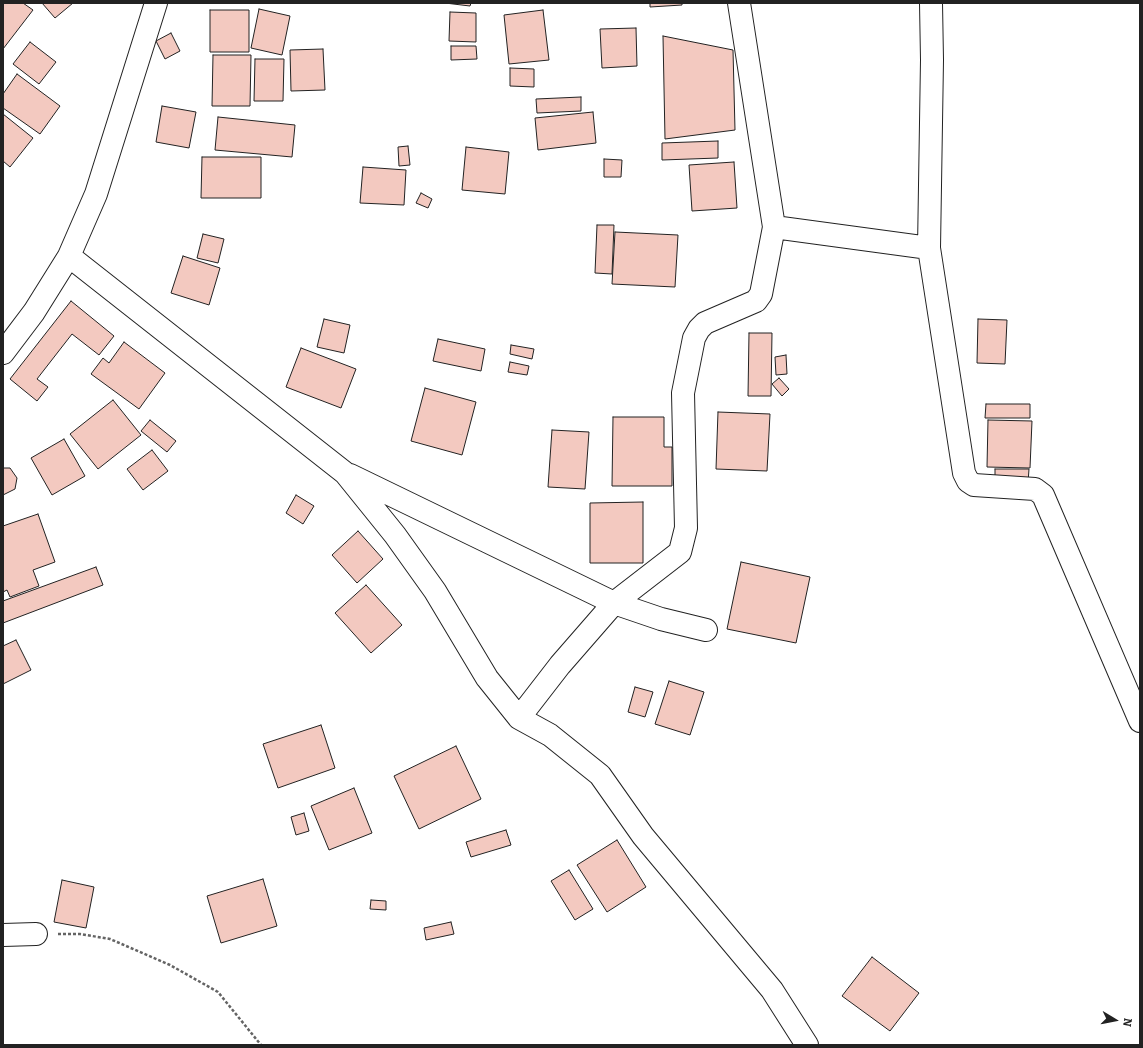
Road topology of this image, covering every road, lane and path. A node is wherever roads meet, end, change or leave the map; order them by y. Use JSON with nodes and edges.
{"nodes":[{"id":1,"x":156,"y":3,"type":"edge"},
{"id":2,"x":739,"y":3,"type":"edge"},
{"id":3,"x":931,"y":3,"type":"edge"},
{"id":4,"x":774,"y":227,"type":"junction"},
{"id":5,"x":929,"y":248,"type":"junction"},
{"id":6,"x":69,"y":256,"type":"junction"},
{"id":7,"x":3,"y":353,"type":"edge"},
{"id":8,"x":346,"y":473,"type":"junction"},
{"id":9,"x":614,"y":603,"type":"junction"},
{"id":10,"x":706,"y":630,"type":"dead end"},
{"id":11,"x":519,"y":718,"type":"junction"},
{"id":12,"x":1140,"y":721,"type":"edge"},
{"id":13,"x":36,"y":934,"type":"joint"},
{"id":14,"x":3,"y":935,"type":"edge"},
{"id":15,"x":261,"y":1045,"type":"edge"},
{"id":16,"x":807,"y":1045,"type":"edge"}],
"edges":[{"from":1,"to":6,"type":"street"},
{"from":2,"to":4,"type":"street"},
{"from":3,"to":5,"type":"street"},
{"from":4,"to":5,"type":"street"},
{"from":4,"to":9,"type":"street"},
{"from":5,"to":12,"type":"street"},
{"from":6,"to":7,"type":"street"},
{"from":6,"to":8,"type":"street"},
{"from":8,"to":9,"type":"street"},
{"from":8,"to":11,"type":"street"},
{"from":9,"to":10,"type":"street"},
{"from":9,"to":11,"type":"street"},
{"from":11,"to":16,"type":"street"},
{"from":13,"to":14,"type":"street"},
{"from":13,"to":15,"type":"path"}]}
